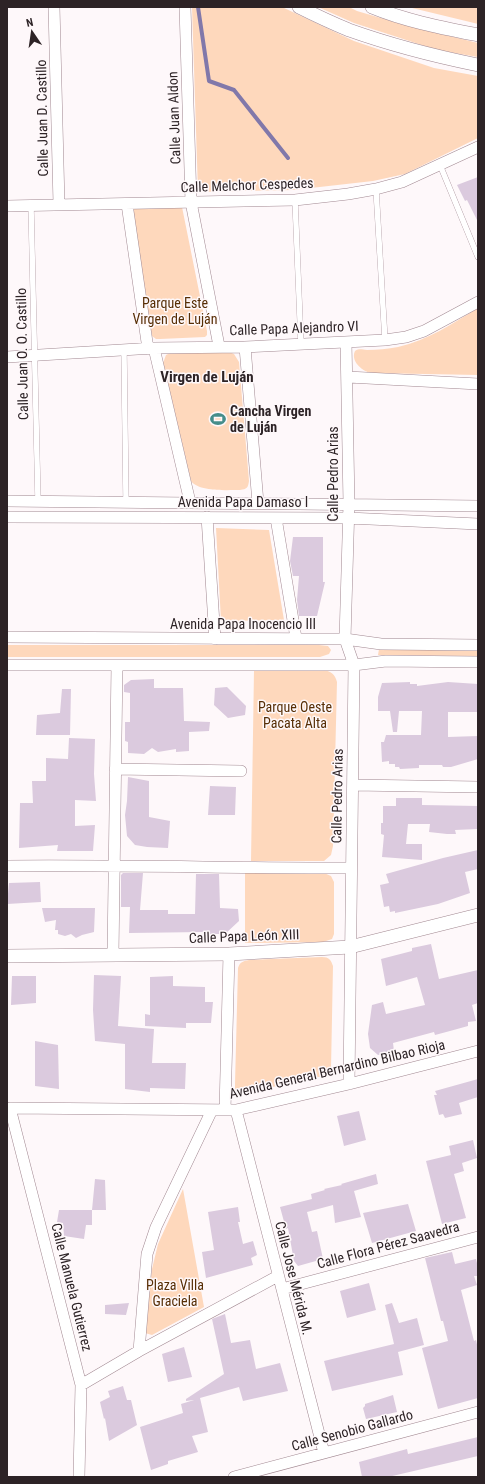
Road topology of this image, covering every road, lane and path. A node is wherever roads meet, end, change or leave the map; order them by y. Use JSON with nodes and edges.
{"nodes":[{"id":1,"x":54,"y":7,"type":"edge"},
{"id":2,"x":185,"y":7,"type":"edge"},
{"id":3,"x":298,"y":7,"type":"edge"},
{"id":4,"x":372,"y":7,"type":"edge"},
{"id":5,"x":478,"y":35,"type":"edge"},
{"id":6,"x":478,"y":65,"type":"edge"},
{"id":7,"x":478,"y":147,"type":"edge"},
{"id":8,"x":440,"y":165,"type":"junction"},
{"id":9,"x":376,"y":189,"type":"junction"},
{"id":10,"x":295,"y":200,"type":"junction"},
{"id":11,"x":191,"y":202,"type":"junction"},
{"id":12,"x":59,"y":204,"type":"junction"},
{"id":13,"x":127,"y":204,"type":"junction"},
{"id":14,"x":31,"y":205,"type":"junction"},
{"id":15,"x":7,"y":206,"type":"edge"},
{"id":16,"x":478,"y":257,"type":"edge"},
{"id":17,"x":478,"y":302,"type":"edge"},
{"id":18,"x":385,"y":340,"type":"junction"},
{"id":19,"x":346,"y":342,"type":"junction"},
{"id":20,"x":301,"y":344,"type":"junction"},
{"id":21,"x":219,"y":346,"type":"junction"},
{"id":22,"x":245,"y":347,"type":"junction"},
{"id":23,"x":151,"y":348,"type":"junction"},
{"id":24,"x":124,"y":350,"type":"junction"},
{"id":25,"x":34,"y":355,"type":"junction"},
{"id":26,"x":7,"y":357,"type":"edge"},
{"id":27,"x":348,"y":377,"type":"junction"},
{"id":28,"x":478,"y":384,"type":"edge"},
{"id":29,"x":7,"y":501,"type":"edge"},
{"id":30,"x":38,"y":501,"type":"junction"},
{"id":31,"x":126,"y":502,"type":"junction"},
{"id":32,"x":190,"y":502,"type":"junction"},
{"id":33,"x":258,"y":503,"type":"junction"},
{"id":34,"x":349,"y":504,"type":"junction"},
{"id":35,"x":478,"y":506,"type":"edge"},
{"id":36,"x":7,"y":517,"type":"edge"},
{"id":37,"x":207,"y":517,"type":"junction"},
{"id":38,"x":276,"y":518,"type":"junction"},
{"id":39,"x":348,"y":518,"type":"junction"},
{"id":40,"x":478,"y":524,"type":"edge"},
{"id":41,"x":7,"y":637,"type":"edge"},
{"id":42,"x":296,"y":638,"type":"junction"},
{"id":43,"x":215,"y":639,"type":"junction"},
{"id":44,"x":345,"y":639,"type":"junction"},
{"id":45,"x":478,"y":645,"type":"edge"},
{"id":46,"x":478,"y":662,"type":"edge"},
{"id":47,"x":7,"y":665,"type":"edge"},
{"id":48,"x":117,"y":665,"type":"junction"},
{"id":49,"x":354,"y":665,"type":"junction"},
{"id":50,"x":115,"y":769,"type":"junction"},
{"id":51,"x":241,"y":771,"type":"dead end"},
{"id":52,"x":352,"y":785,"type":"junction"},
{"id":53,"x":478,"y":787,"type":"edge"},
{"id":54,"x":114,"y":865,"type":"junction"},
{"id":55,"x":7,"y":866,"type":"edge"},
{"id":56,"x":351,"y":868,"type":"junction"},
{"id":57,"x":478,"y":915,"type":"edge"},
{"id":58,"x":350,"y":947,"type":"junction"},
{"id":59,"x":229,"y":954,"type":"junction"},
{"id":60,"x":112,"y":955,"type":"junction"},
{"id":61,"x":7,"y":956,"type":"edge"},
{"id":62,"x":478,"y":1051,"type":"edge"},
{"id":63,"x":349,"y":1084,"type":"junction"},
{"id":64,"x":10,"y":1108,"type":"joint"},
{"id":65,"x":212,"y":1110,"type":"junction"},
{"id":66,"x":230,"y":1110,"type":"junction"},
{"id":67,"x":478,"y":1237,"type":"edge"},
{"id":68,"x":278,"y":1276,"type":"junction"},
{"id":69,"x":282,"y":1289,"type":"junction"},
{"id":70,"x":139,"y":1351,"type":"junction"},
{"id":71,"x":82,"y":1385,"type":"junction"},
{"id":72,"x":478,"y":1412,"type":"edge"},
{"id":73,"x":324,"y":1453,"type":"junction"},
{"id":74,"x":79,"y":1477,"type":"edge"},
{"id":75,"x":234,"y":1477,"type":"edge"}],
"edges":[{"from":1,"to":12,"type":"street","name":"Calle Juan D. Castillo"},
{"from":2,"to":11,"type":"street","name":"Calle Juan Aldon"},
{"from":3,"to":6,"type":"street"},
{"from":4,"to":5,"type":"street"},
{"from":7,"to":8,"type":"street","name":"Calle Melchor Cespedes"},
{"from":8,"to":9,"type":"street","name":"Calle Melchor Cespedes"},
{"from":8,"to":16,"type":"lane"},
{"from":9,"to":10,"type":"street","name":"Calle Melchor Cespedes"},
{"from":9,"to":18,"type":"lane"},
{"from":10,"to":11,"type":"street","name":"Calle Melchor Cespedes"},
{"from":10,"to":20,"type":"lane"},
{"from":11,"to":13,"type":"street","name":"Calle Melchor Cespedes"},
{"from":11,"to":21,"type":"street","name":"Calle Juan Aldon"},
{"from":12,"to":13,"type":"street","name":"Calle Melchor Cespedes"},
{"from":12,"to":14,"type":"street","name":"Calle Melchor Cespedes"},
{"from":13,"to":23,"type":"street"},
{"from":14,"to":15,"type":"street","name":"Calle Melchor Cespedes"},
{"from":14,"to":25,"type":"lane","name":"Calle Juan O. O. Castillo"},
{"from":17,"to":18,"type":"street","name":"Calle Papa Alejandro VI"},
{"from":18,"to":19,"type":"street","name":"Calle Papa Alejandro VI"},
{"from":19,"to":20,"type":"street","name":"Calle Papa Alejandro VI"},
{"from":19,"to":27,"type":"street","name":"Calle Pedro Arias"},
{"from":20,"to":22,"type":"street","name":"Calle Papa Alejandro VI"},
{"from":21,"to":22,"type":"street","name":"Calle Papa Alejandro VI"},
{"from":21,"to":23,"type":"street","name":"Calle Papa Alejandro VI"},
{"from":22,"to":33,"type":"street"},
{"from":23,"to":24,"type":"street","name":"Calle Papa Alejandro VI"},
{"from":23,"to":32,"type":"street"},
{"from":24,"to":25,"type":"street","name":"Calle Papa Alejandro VI"},
{"from":24,"to":31,"type":"lane"},
{"from":25,"to":26,"type":"street","name":"Calle Papa Alejandro VI"},
{"from":25,"to":30,"type":"lane","name":"Calle Juan O. O. Castillo"},
{"from":27,"to":28,"type":"street"},
{"from":27,"to":34,"type":"street","name":"Calle Pedro Arias"},
{"from":29,"to":30,"type":"street","name":"Avenida Papa Damaso I"},
{"from":30,"to":31,"type":"street","name":"Avenida Papa Damaso I"},
{"from":31,"to":32,"type":"street","name":"Avenida Papa Damaso I"},
{"from":32,"to":33,"type":"street","name":"Avenida Papa Damaso I"},
{"from":33,"to":34,"type":"street","name":"Avenida Papa Damaso I"},
{"from":34,"to":35,"type":"street","name":"Avenida Papa Damaso I"},
{"from":34,"to":39,"type":"street","name":"Calle Pedro Arias"},
{"from":36,"to":37,"type":"street","name":"Avenida Papa Damaso I"},
{"from":37,"to":38,"type":"street","name":"Avenida Papa Damaso I"},
{"from":37,"to":43,"type":"street"},
{"from":38,"to":39,"type":"street","name":"Avenida Papa Damaso I"},
{"from":38,"to":42,"type":"street"},
{"from":39,"to":40,"type":"street","name":"Avenida Papa Damaso I"},
{"from":39,"to":44,"type":"street","name":"Calle Pedro Arias"},
{"from":41,"to":43,"type":"street","name":"Avenida Papa Inocencio III"},
{"from":42,"to":43,"type":"street","name":"Avenida Papa Inocencio III"},
{"from":42,"to":44,"type":"street","name":"Avenida Papa Inocencio III"},
{"from":44,"to":45,"type":"street","name":"Avenida Papa Inocencio III"},
{"from":44,"to":49,"type":"street","name":"Calle Pedro Arias"},
{"from":46,"to":49,"type":"street"},
{"from":47,"to":48,"type":"street"},
{"from":48,"to":49,"type":"street"},
{"from":48,"to":50,"type":"street"},
{"from":49,"to":52,"type":"street","name":"Calle Pedro Arias"},
{"from":50,"to":51,"type":"street"},
{"from":50,"to":54,"type":"street"},
{"from":52,"to":53,"type":"street"},
{"from":52,"to":56,"type":"street","name":"Calle Pedro Arias"},
{"from":54,"to":55,"type":"street"},
{"from":54,"to":56,"type":"street"},
{"from":54,"to":60,"type":"street"},
{"from":56,"to":58,"type":"street","name":"Calle Pedro Arias"},
{"from":57,"to":58,"type":"street","name":"Calle Papa León XIII"},
{"from":58,"to":59,"type":"street","name":"Calle Papa León XIII"},
{"from":58,"to":63,"type":"street","name":"Calle Pedro Arias"},
{"from":59,"to":60,"type":"street","name":"Calle Papa León XIII"},
{"from":59,"to":66,"type":"street","name":"Calle Jose Mérida M."},
{"from":60,"to":61,"type":"street","name":"Calle Papa León XIII"},
{"from":62,"to":63,"type":"street","name":"Avenida General Bernardino Bilbao Rioja"},
{"from":63,"to":66,"type":"street","name":"Avenida General Bernardino Bilbao Rioja"},
{"from":64,"to":65,"type":"street","name":"Avenida General Bernardino Bilbao Rioja"},
{"from":64,"to":71,"type":"street","name":"Calle Manuela Gutierrez"},
{"from":65,"to":66,"type":"street","name":"Avenida General Bernardino Bilbao Rioja"},
{"from":65,"to":70,"type":"street"},
{"from":66,"to":68,"type":"street","name":"Calle Jose Mérida M."},
{"from":67,"to":69,"type":"street","name":"Calle Flora Pérez Saavedra"},
{"from":68,"to":69,"type":"street","name":"Calle Jose Mérida M."},
{"from":68,"to":70,"type":"street"},
{"from":69,"to":73,"type":"street","name":"Calle Jose Mérida M."},
{"from":70,"to":71,"type":"street"},
{"from":71,"to":74,"type":"street","name":"Calle Manuela Gutierrez"},
{"from":72,"to":73,"type":"street","name":"Calle Senobio Gallardo"},
{"from":73,"to":75,"type":"street","name":"Calle Senobio Gallardo"}]}
